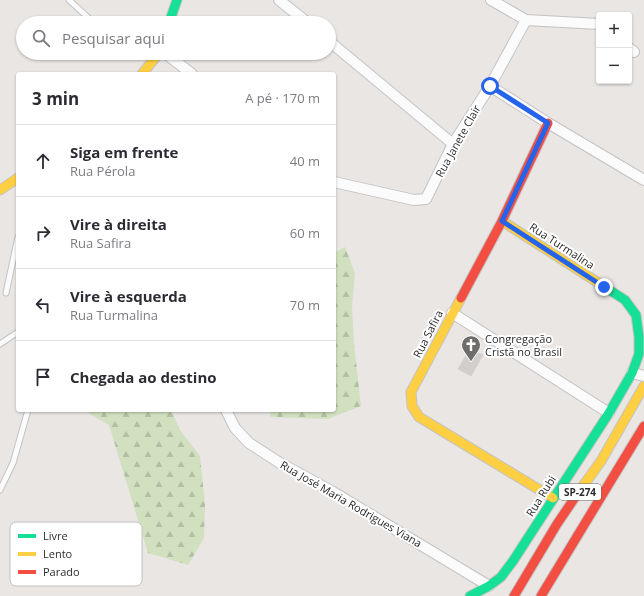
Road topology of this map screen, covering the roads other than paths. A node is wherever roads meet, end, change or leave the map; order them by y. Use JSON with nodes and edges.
{"nodes":[{"id":1,"x":69,"y":0,"type":"edge"},
{"id":2,"x":177,"y":0,"type":"edge"},
{"id":3,"x":491,"y":0,"type":"edge"},
{"id":4,"x":284,"y":2,"type":"edge"},
{"id":5,"x":86,"y":16,"type":"edge"},
{"id":6,"x":171,"y":16,"type":"edge"},
{"id":7,"x":300,"y":16,"type":"edge"},
{"id":8,"x":526,"y":20,"type":"junction"},
{"id":9,"x":596,"y":24,"type":"edge"},
{"id":10,"x":336,"y":47,"type":"edge"},
{"id":11,"x":153,"y":60,"type":"edge"},
{"id":12,"x":174,"y":60,"type":"edge"},
{"id":13,"x":144,"y":72,"type":"edge"},
{"id":14,"x":189,"y":72,"type":"edge"},
{"id":15,"x":490,"y":86,"type":"junction"},
{"id":16,"x":548,"y":123,"type":"junction"},
{"id":17,"x":453,"y":144,"type":"junction"},
{"id":18,"x":16,"y":179,"type":"edge"},
{"id":19,"x":644,"y":180,"type":"edge"},
{"id":20,"x":336,"y":182,"type":"edge"},
{"id":21,"x":0,"y":190,"type":"edge"},
{"id":22,"x":502,"y":221,"type":"junction"},
{"id":23,"x":16,"y":246,"type":"edge"},
{"id":24,"x":6,"y":293,"type":"dead end"},
{"id":25,"x":452,"y":313,"type":"junction"},
{"id":26,"x":16,"y":333,"type":"edge"},
{"id":27,"x":0,"y":344,"type":"edge"},
{"id":28,"x":632,"y":373,"type":"junction"},
{"id":29,"x":644,"y":376,"type":"edge"},
{"id":30,"x":644,"y":386,"type":"edge"},
{"id":31,"x":28,"y":412,"type":"edge"},
{"id":32,"x":227,"y":412,"type":"edge"},
{"id":33,"x":609,"y":413,"type":"junction"},
{"id":34,"x":644,"y":426,"type":"edge"},
{"id":35,"x":0,"y":490,"type":"edge"},
{"id":36,"x":553,"y":498,"type":"junction"},
{"id":37,"x":489,"y":586,"type":"junction"},
{"id":38,"x":470,"y":596,"type":"edge"},
{"id":39,"x":514,"y":596,"type":"edge"},
{"id":40,"x":541,"y":596,"type":"edge"}],
"edges":[{"from":1,"to":5,"type":"lane"},
{"from":2,"to":6,"type":"street"},
{"from":3,"to":8,"type":"street"},
{"from":4,"to":7,"type":"street"},
{"from":8,"to":9,"type":"street"},
{"from":8,"to":15,"type":"street","name":"Rua Janete Clair"},
{"from":10,"to":17,"type":"street"},
{"from":11,"to":13,"type":"street"},
{"from":12,"to":14,"type":"street"},
{"from":15,"to":16,"type":"street"},
{"from":15,"to":17,"type":"street","name":"Rua Janete Clair"},
{"from":16,"to":19,"type":"street"},
{"from":16,"to":22,"type":"street","name":"Rua Safira"},
{"from":17,"to":20,"type":"street","name":"Rua Janete Clair"},
{"from":18,"to":21,"type":"street"},
{"from":22,"to":25,"type":"street","name":"Rua Safira"},
{"from":22,"to":28,"type":"street","name":"Rua Turmalina"},
{"from":23,"to":24,"type":"lane"},
{"from":25,"to":33,"type":"street"},
{"from":25,"to":36,"type":"street","name":"Rua Safira"},
{"from":26,"to":27,"type":"lane"},
{"from":28,"to":29,"type":"street"},
{"from":28,"to":33,"type":"street","name":"Rua Turmalina"},
{"from":30,"to":39,"type":"street","number":"SP-274"},
{"from":31,"to":35,"type":"lane"},
{"from":32,"to":37,"type":"street","name":"Rua José Maria Rodrigues Viana"},
{"from":33,"to":36,"type":"street","name":"Rua Rubi"},
{"from":34,"to":40,"type":"street","number":"SP-274"},
{"from":36,"to":37,"type":"street","name":"Rua Rubi"},
{"from":37,"to":38,"type":"street","name":"Rua Rubi"}]}
